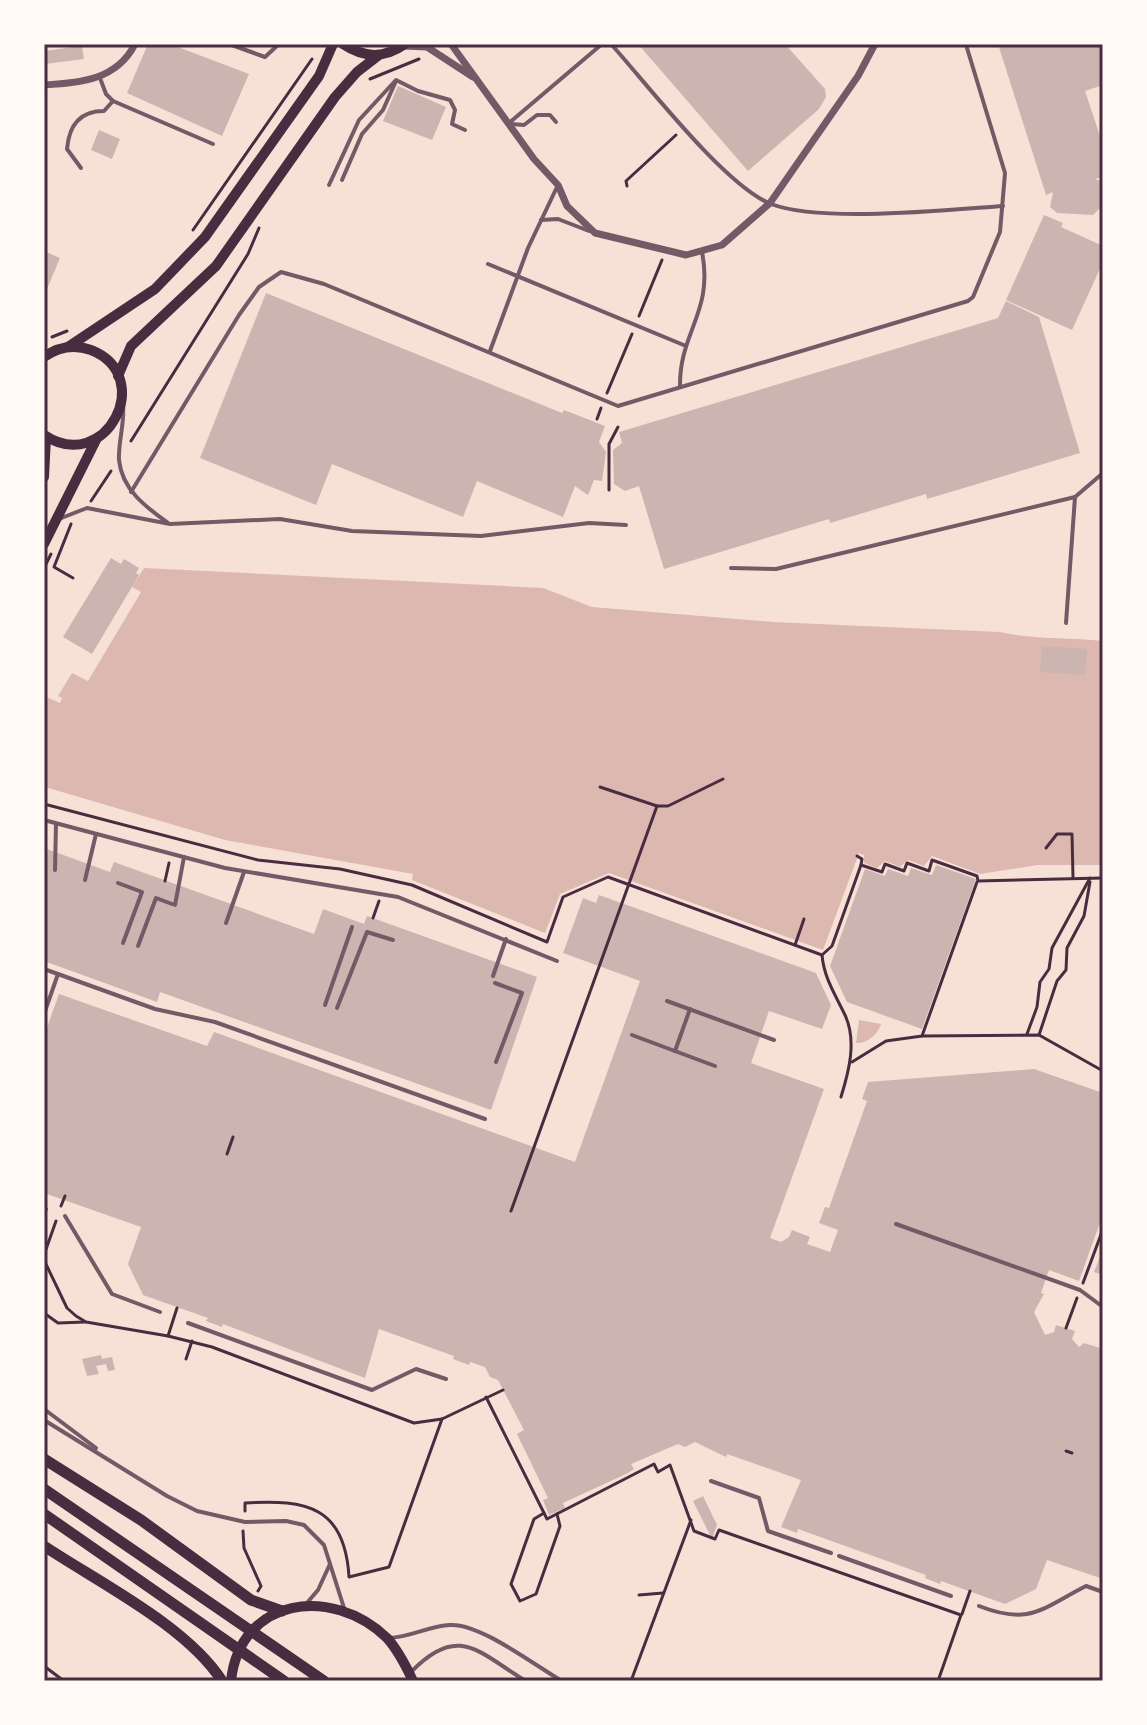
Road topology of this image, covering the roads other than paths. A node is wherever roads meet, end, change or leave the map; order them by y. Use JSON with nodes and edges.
{"nodes":[{"id":1,"x":135,"y":44,"type":"edge"},
{"id":2,"x":229,"y":44,"type":"edge"},
{"id":3,"x":279,"y":44,"type":"edge"},
{"id":4,"x":333,"y":44,"type":"edge"},
{"id":5,"x":343,"y":44,"type":"edge"},
{"id":6,"x":451,"y":44,"type":"edge"},
{"id":7,"x":602,"y":44,"type":"edge"},
{"id":8,"x":611,"y":44,"type":"edge"},
{"id":9,"x":875,"y":44,"type":"edge"},
{"id":10,"x":404,"y":45,"type":"edge"},
{"id":11,"x":967,"y":48,"type":"dead end"},
{"id":12,"x":379,"y":55,"type":"junction"},
{"id":13,"x":100,"y":78,"type":"junction"},
{"id":14,"x":475,"y":78,"type":"junction"},
{"id":15,"x":396,"y":80,"type":"junction"},
{"id":16,"x":44,"y":85,"type":"edge"},
{"id":17,"x":113,"y":101,"type":"junction"},
{"id":18,"x":556,"y":122,"type":"dead end"},
{"id":19,"x":508,"y":124,"type":"junction"},
{"id":20,"x":465,"y":130,"type":"dead end"},
{"id":21,"x":213,"y":144,"type":"dead end"},
{"id":22,"x":81,"y":168,"type":"dead end"},
{"id":23,"x":342,"y":180,"type":"dead end"},
{"id":24,"x":329,"y":185,"type":"dead end"},
{"id":25,"x":558,"y":185,"type":"junction"},
{"id":26,"x":770,"y":203,"type":"junction"},
{"id":27,"x":1003,"y":206,"type":"junction"},
{"id":28,"x":541,"y":220,"type":"junction"},
{"id":29,"x":595,"y":233,"type":"junction"},
{"id":30,"x":702,"y":252,"type":"junction"},
{"id":31,"x":488,"y":264,"type":"dead end"},
{"id":32,"x":518,"y":277,"type":"junction"},
{"id":33,"x":686,"y":346,"type":"junction"},
{"id":34,"x":68,"y":347,"type":"junction"},
{"id":35,"x":490,"y":351,"type":"junction"},
{"id":36,"x":44,"y":357,"type":"edge"},
{"id":37,"x":118,"y":376,"type":"junction"},
{"id":38,"x":680,"y":387,"type":"junction"},
{"id":39,"x":122,"y":397,"type":"junction"},
{"id":40,"x":45,"y":436,"type":"edge"},
{"id":41,"x":97,"y":438,"type":"junction"},
{"id":42,"x":1103,"y":473,"type":"edge"},
{"id":43,"x":44,"y":477,"type":"edge"},
{"id":44,"x":131,"y":492,"type":"junction"},
{"id":45,"x":1075,"y":497,"type":"junction"},
{"id":46,"x":57,"y":520,"type":"junction"},
{"id":47,"x":170,"y":524,"type":"junction"},
{"id":48,"x":626,"y":525,"type":"dead end"},
{"id":49,"x":44,"y":544,"type":"edge"},
{"id":50,"x":731,"y":568,"type":"dead end"},
{"id":51,"x":1066,"y":623,"type":"dead end"},
{"id":52,"x":44,"y":820,"type":"edge"},
{"id":53,"x":56,"y":823,"type":"junction"},
{"id":54,"x":96,"y":834,"type":"junction"},
{"id":55,"x":184,"y":857,"type":"junction"},
{"id":56,"x":55,"y":870,"type":"dead end"},
{"id":57,"x":244,"y":872,"type":"junction"},
{"id":58,"x":85,"y":880,"type":"dead end"},
{"id":59,"x":118,"y":883,"type":"dead end"},
{"id":60,"x":226,"y":923,"type":"dead end"},
{"id":61,"x":352,"y":927,"type":"dead end"},
{"id":62,"x":506,"y":939,"type":"junction"},
{"id":63,"x":393,"y":940,"type":"dead end"},
{"id":64,"x":123,"y":943,"type":"dead end"},
{"id":65,"x":138,"y":946,"type":"dead end"},
{"id":66,"x":557,"y":961,"type":"dead end"},
{"id":67,"x":44,"y":969,"type":"edge"},
{"id":68,"x":58,"y":974,"type":"junction"},
{"id":69,"x":493,"y":976,"type":"dead end"},
{"id":70,"x":495,"y":983,"type":"dead end"},
{"id":71,"x":667,"y":1001,"type":"dead end"},
{"id":72,"x":325,"y":1005,"type":"dead end"},
{"id":73,"x":337,"y":1008,"type":"dead end"},
{"id":74,"x":690,"y":1009,"type":"junction"},
{"id":75,"x":44,"y":1014,"type":"edge"},
{"id":76,"x":632,"y":1035,"type":"dead end"},
{"id":77,"x":774,"y":1040,"type":"dead end"},
{"id":78,"x":675,"y":1051,"type":"junction"},
{"id":79,"x":496,"y":1062,"type":"dead end"},
{"id":80,"x":715,"y":1066,"type":"dead end"},
{"id":81,"x":485,"y":1119,"type":"dead end"},
{"id":82,"x":65,"y":1216,"type":"dead end"},
{"id":83,"x":896,"y":1224,"type":"dead end"},
{"id":84,"x":1103,"y":1307,"type":"edge"},
{"id":85,"x":160,"y":1312,"type":"dead end"},
{"id":86,"x":188,"y":1323,"type":"dead end"},
{"id":87,"x":446,"y":1379,"type":"dead end"},
{"id":88,"x":44,"y":1409,"type":"edge"},
{"id":89,"x":44,"y":1420,"type":"edge"},
{"id":90,"x":44,"y":1459,"type":"edge"},
{"id":91,"x":110,"y":1459,"type":"junction"},
{"id":92,"x":711,"y":1481,"type":"dead end"},
{"id":93,"x":44,"y":1489,"type":"edge"},
{"id":94,"x":44,"y":1514,"type":"edge"},
{"id":95,"x":44,"y":1546,"type":"edge"},
{"id":96,"x":831,"y":1553,"type":"dead end"},
{"id":97,"x":839,"y":1556,"type":"dead end"},
{"id":98,"x":331,"y":1563,"type":"junction"},
{"id":99,"x":1103,"y":1592,"type":"edge"},
{"id":100,"x":951,"y":1596,"type":"dead end"},
{"id":101,"x":304,"y":1606,"type":"junction"},
{"id":102,"x":979,"y":1606,"type":"dead end"},
{"id":103,"x":282,"y":1611,"type":"junction"},
{"id":104,"x":346,"y":1613,"type":"junction"},
{"id":105,"x":387,"y":1638,"type":"junction"},
{"id":106,"x":411,"y":1677,"type":"edge"},
{"id":107,"x":222,"y":1681,"type":"edge"},
{"id":108,"x":231,"y":1681,"type":"edge"},
{"id":109,"x":284,"y":1681,"type":"edge"},
{"id":110,"x":324,"y":1681,"type":"edge"},
{"id":111,"x":526,"y":1681,"type":"edge"},
{"id":112,"x":562,"y":1681,"type":"edge"}],
"edges":[{"from":1,"to":13,"type":"street"},
{"from":2,"to":3,"type":"lane"},
{"from":4,"to":34,"type":"main road"},
{"from":5,"to":12,"type":"main road"},
{"from":6,"to":14,"type":"street"},
{"from":7,"to":19,"type":"lane"},
{"from":8,"to":26,"type":"lane"},
{"from":9,"to":26,"type":"street"},
{"from":10,"to":12,"type":"main road"},
{"from":10,"to":14,"type":"street"},
{"from":11,"to":27,"type":"lane"},
{"from":12,"to":37,"type":"main road"},
{"from":13,"to":16,"type":"street"},
{"from":13,"to":17,"type":"lane"},
{"from":14,"to":19,"type":"street"},
{"from":15,"to":20,"type":"lane"},
{"from":15,"to":23,"type":"lane"},
{"from":15,"to":24,"type":"lane"},
{"from":17,"to":21,"type":"lane"},
{"from":17,"to":22,"type":"lane"},
{"from":18,"to":19,"type":"lane"},
{"from":19,"to":25,"type":"street"},
{"from":25,"to":28,"type":"lane"},
{"from":25,"to":29,"type":"street"},
{"from":26,"to":27,"type":"lane"},
{"from":26,"to":30,"type":"street"},
{"from":27,"to":38,"type":"lane"},
{"from":28,"to":29,"type":"lane"},
{"from":28,"to":32,"type":"lane"},
{"from":29,"to":30,"type":"street"},
{"from":30,"to":33,"type":"lane"},
{"from":31,"to":32,"type":"lane"},
{"from":32,"to":33,"type":"lane"},
{"from":32,"to":35,"type":"lane"},
{"from":33,"to":38,"type":"lane"},
{"from":34,"to":36,"type":"main road"},
{"from":34,"to":37,"type":"main road"},
{"from":35,"to":38,"type":"lane"},
{"from":35,"to":44,"type":"lane"},
{"from":37,"to":39,"type":"main road"},
{"from":39,"to":41,"type":"main road"},
{"from":39,"to":44,"type":"lane"},
{"from":40,"to":41,"type":"main road"},
{"from":40,"to":43,"type":"main road"},
{"from":41,"to":46,"type":"main road"},
{"from":42,"to":45,"type":"lane"},
{"from":44,"to":47,"type":"lane"},
{"from":45,"to":50,"type":"lane"},
{"from":45,"to":51,"type":"lane"},
{"from":46,"to":47,"type":"lane"},
{"from":46,"to":49,"type":"main road"},
{"from":47,"to":48,"type":"lane"},
{"from":52,"to":53,"type":"lane"},
{"from":53,"to":54,"type":"lane"},
{"from":53,"to":56,"type":"lane"},
{"from":54,"to":55,"type":"lane"},
{"from":54,"to":58,"type":"lane"},
{"from":55,"to":57,"type":"lane"},
{"from":55,"to":65,"type":"lane"},
{"from":57,"to":60,"type":"lane"},
{"from":57,"to":62,"type":"lane"},
{"from":59,"to":64,"type":"lane"},
{"from":61,"to":72,"type":"lane"},
{"from":62,"to":66,"type":"lane"},
{"from":62,"to":69,"type":"lane"},
{"from":63,"to":73,"type":"lane"},
{"from":67,"to":68,"type":"lane"},
{"from":68,"to":75,"type":"lane"},
{"from":68,"to":81,"type":"lane"},
{"from":70,"to":79,"type":"lane"},
{"from":71,"to":74,"type":"lane"},
{"from":74,"to":77,"type":"lane"},
{"from":74,"to":78,"type":"lane"},
{"from":76,"to":78,"type":"lane"},
{"from":78,"to":80,"type":"lane"},
{"from":82,"to":85,"type":"lane"},
{"from":83,"to":84,"type":"lane"},
{"from":86,"to":87,"type":"lane"},
{"from":88,"to":91,"type":"lane"},
{"from":89,"to":91,"type":"lane"},
{"from":90,"to":103,"type":"main road"},
{"from":91,"to":98,"type":"lane"},
{"from":92,"to":96,"type":"lane"},
{"from":93,"to":110,"type":"main road"},
{"from":94,"to":109,"type":"main road"},
{"from":95,"to":107,"type":"main road"},
{"from":97,"to":100,"type":"lane"},
{"from":98,"to":101,"type":"lane"},
{"from":98,"to":104,"type":"lane"},
{"from":99,"to":102,"type":"lane"},
{"from":101,"to":103,"type":"main road"},
{"from":101,"to":104,"type":"main road"},
{"from":103,"to":108,"type":"main road"},
{"from":104,"to":105,"type":"main road"},
{"from":105,"to":106,"type":"main road"},
{"from":105,"to":112,"type":"lane"},
{"from":106,"to":111,"type":"lane"}]}
